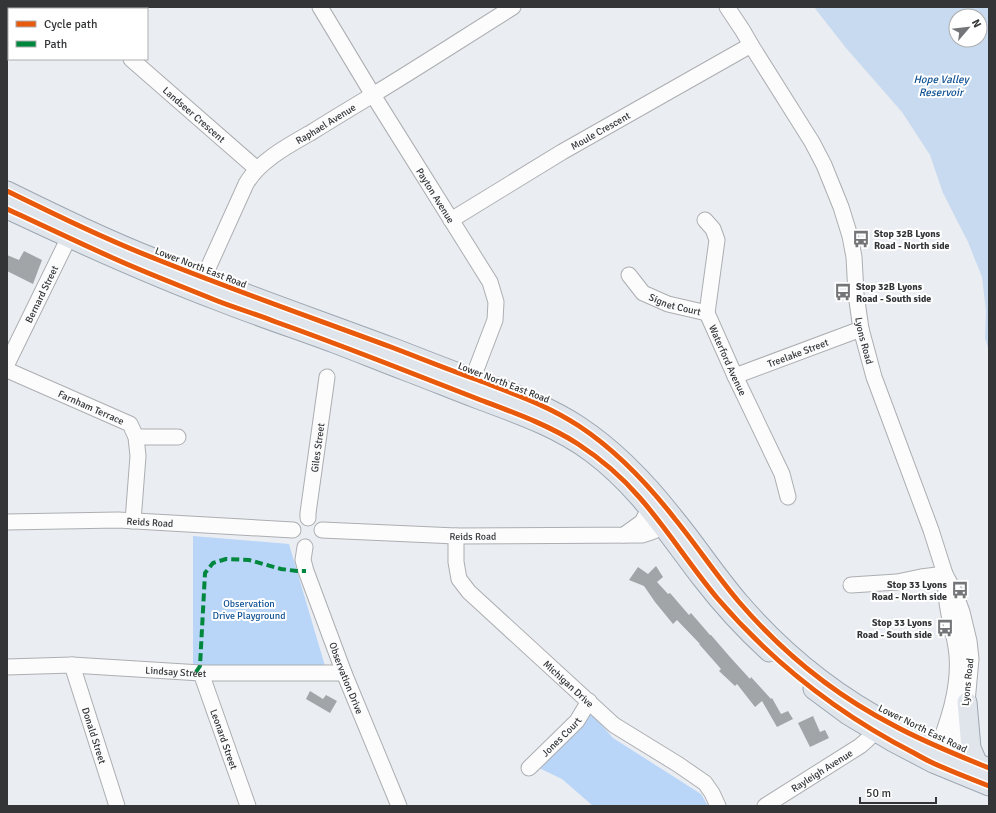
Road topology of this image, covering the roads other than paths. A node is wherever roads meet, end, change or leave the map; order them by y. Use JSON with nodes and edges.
{"nodes":[{"id":1,"x":320,"y":7,"type":"edge"},
{"id":2,"x":727,"y":7,"type":"edge"},
{"id":3,"x":503,"y":10,"type":"edge"},
{"id":4,"x":751,"y":45,"type":"junction"},
{"id":5,"x":132,"y":60,"type":"edge"},
{"id":6,"x":373,"y":95,"type":"junction"},
{"id":7,"x":257,"y":169,"type":"junction"},
{"id":8,"x":7,"y":191,"type":"edge"},
{"id":9,"x":7,"y":209,"type":"edge"},
{"id":10,"x":451,"y":220,"type":"junction"},
{"id":11,"x":705,"y":220,"type":"dead end"},
{"id":12,"x":72,"y":231,"type":"junction"},
{"id":13,"x":629,"y":275,"type":"dead end"},
{"id":14,"x":200,"y":285,"type":"junction"},
{"id":15,"x":707,"y":313,"type":"junction"},
{"id":16,"x":861,"y":328,"type":"junction"},
{"id":17,"x":7,"y":364,"type":"edge"},
{"id":18,"x":7,"y":370,"type":"edge"},
{"id":19,"x":735,"y":376,"type":"junction"},
{"id":20,"x":327,"y":377,"type":"dead end"},
{"id":21,"x":469,"y":387,"type":"junction"},
{"id":22,"x":136,"y":437,"type":"junction"},
{"id":23,"x":178,"y":437,"type":"dead end"},
{"id":24,"x":788,"y":496,"type":"dead end"},
{"id":25,"x":649,"y":509,"type":"junction"},
{"id":26,"x":308,"y":518,"type":"junction"},
{"id":27,"x":133,"y":520,"type":"junction"},
{"id":28,"x":7,"y":522,"type":"edge"},
{"id":29,"x":668,"y":522,"type":"junction"},
{"id":30,"x":293,"y":530,"type":"junction"},
{"id":31,"x":322,"y":530,"type":"junction"},
{"id":32,"x":624,"y":535,"type":"junction"},
{"id":33,"x":456,"y":536,"type":"junction"},
{"id":34,"x":305,"y":547,"type":"junction"},
{"id":35,"x":945,"y":574,"type":"junction"},
{"id":36,"x":851,"y":586,"type":"dead end"},
{"id":37,"x":72,"y":665,"type":"junction"},
{"id":38,"x":7,"y":667,"type":"edge"},
{"id":39,"x":344,"y":672,"type":"junction"},
{"id":40,"x":201,"y":673,"type":"junction"},
{"id":41,"x":589,"y":701,"type":"junction"},
{"id":42,"x":967,"y":702,"type":"junction"},
{"id":43,"x":875,"y":732,"type":"junction"},
{"id":44,"x":942,"y":758,"type":"junction"},
{"id":45,"x":983,"y":766,"type":"edge"},
{"id":46,"x":529,"y":768,"type":"dead end"},
{"id":47,"x":989,"y":786,"type":"edge"},
{"id":48,"x":782,"y":802,"type":"edge"},
{"id":49,"x":117,"y":806,"type":"edge"},
{"id":50,"x":248,"y":806,"type":"edge"},
{"id":51,"x":399,"y":806,"type":"edge"},
{"id":52,"x":718,"y":806,"type":"edge"},
{"id":53,"x":765,"y":806,"type":"edge"}],
"edges":[{"from":1,"to":6,"type":"street","name":"Payton Avenue"},
{"from":2,"to":4,"type":"street","name":"Lyons Road"},
{"from":3,"to":6,"type":"street","name":"Raphael Avenue"},
{"from":4,"to":10,"type":"street","name":"Moule Crescent"},
{"from":4,"to":16,"type":"street","name":"Lyons Road"},
{"from":5,"to":7,"type":"street","name":"Landseer Crescent"},
{"from":6,"to":7,"type":"street","name":"Raphael Avenue"},
{"from":6,"to":10,"type":"street","name":"Payton Avenue"},
{"from":7,"to":14,"type":"street","name":"Raphael Avenue"},
{"from":8,"to":12,"type":"main road","name":"Lower North East Road"},
{"from":9,"to":12,"type":"main road","name":"Lower North East Road"},
{"from":10,"to":21,"type":"street","name":"Payton Avenue"},
{"from":11,"to":15,"type":"street","name":"Waterford Avenue"},
{"from":12,"to":14,"type":"main road","name":"Lower North East Road"},
{"from":12,"to":17,"type":"street","name":"Bernard Street"},
{"from":13,"to":15,"type":"street","name":"Signet Court"},
{"from":14,"to":21,"type":"main road","name":"Lower North East Road"},
{"from":15,"to":19,"type":"street","name":"Waterford Avenue"},
{"from":16,"to":19,"type":"street","name":"Treelake Street"},
{"from":16,"to":35,"type":"street","name":"Lyons Road"},
{"from":18,"to":22,"type":"street","name":"Farnham Terrace"},
{"from":19,"to":24,"type":"street","name":"Waterford Avenue"},
{"from":20,"to":26,"type":"street","name":"Giles Street"},
{"from":21,"to":25,"type":"main road","name":"Lower North East Road"},
{"from":21,"to":29,"type":"main road","name":"Lower North East Road"},
{"from":22,"to":23,"type":"street"},
{"from":22,"to":27,"type":"street"},
{"from":25,"to":29,"type":"main road","name":"Lower North East Road"},
{"from":25,"to":32,"type":"street"},
{"from":26,"to":30,"type":"street"},
{"from":26,"to":31,"type":"street"},
{"from":27,"to":28,"type":"street","name":"Reids Road"},
{"from":27,"to":30,"type":"street","name":"Reids Road"},
{"from":29,"to":32,"type":"street","name":"Reids Road"},
{"from":29,"to":43,"type":"main road","name":"Lower North East Road"},
{"from":29,"to":44,"type":"main road","name":"Lower North East Road"},
{"from":30,"to":34,"type":"street"},
{"from":31,"to":33,"type":"street","name":"Reids Road"},
{"from":31,"to":34,"type":"street"},
{"from":32,"to":33,"type":"street","name":"Reids Road"},
{"from":33,"to":41,"type":"street","name":"Michigan Drive"},
{"from":34,"to":39,"type":"street","name":"Observation Drive"},
{"from":35,"to":36,"type":"street"},
{"from":35,"to":42,"type":"street","name":"Lyons Road"},
{"from":35,"to":44,"type":"street","name":"Lyons Road"},
{"from":37,"to":38,"type":"street","name":"Lindsay Street"},
{"from":37,"to":40,"type":"street","name":"Lindsay Street"},
{"from":37,"to":49,"type":"street","name":"Donald Street"},
{"from":39,"to":40,"type":"street","name":"Lindsay Street"},
{"from":39,"to":51,"type":"street","name":"Observation Drive"},
{"from":40,"to":50,"type":"street","name":"Leonard Street"},
{"from":41,"to":46,"type":"street","name":"Jones Court"},
{"from":41,"to":52,"type":"street","name":"Michigan Drive"},
{"from":42,"to":44,"type":"street","name":"Lyons Road"},
{"from":42,"to":45,"type":"main road"},
{"from":43,"to":44,"type":"main road","name":"Lower North East Road"},
{"from":43,"to":48,"type":"street","name":"Rayleigh Avenue"},
{"from":44,"to":45,"type":"main road","name":"Lower North East Road"},
{"from":44,"to":47,"type":"main road","name":"Lower North East Road"},
{"from":48,"to":53,"type":"street","name":"Rayleigh Avenue"}]}
